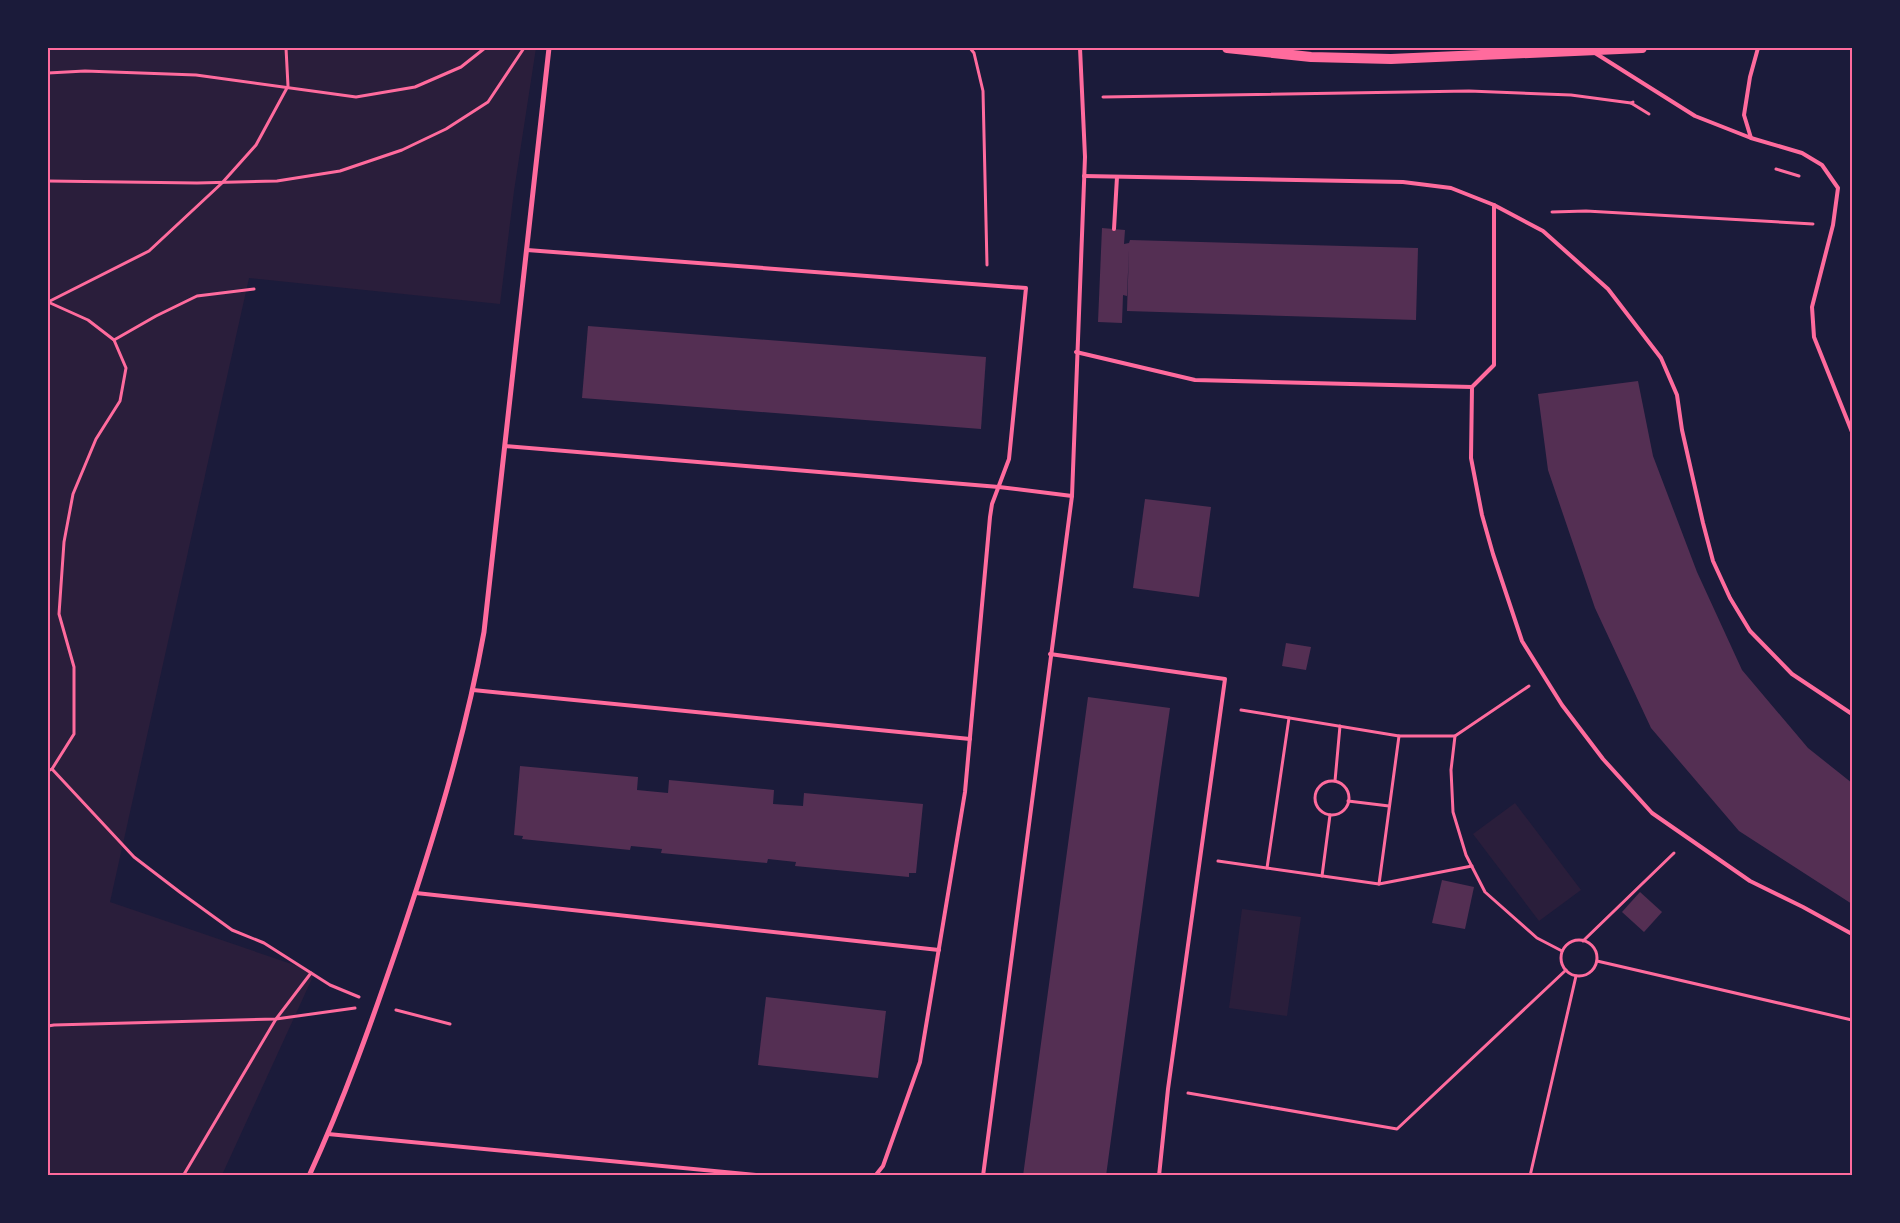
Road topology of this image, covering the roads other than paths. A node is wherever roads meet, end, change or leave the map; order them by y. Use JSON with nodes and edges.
{"nodes":[{"id":1,"x":549,"y":48,"type":"edge"},
{"id":2,"x":1080,"y":48,"type":"edge"},
{"id":3,"x":1227,"y":48,"type":"edge"},
{"id":4,"x":1642,"y":48,"type":"edge"},
{"id":5,"x":1758,"y":48,"type":"edge"},
{"id":6,"x":1239,"y":49,"type":"edge"},
{"id":7,"x":1594,"y":49,"type":"edge"},
{"id":8,"x":1751,"y":138,"type":"junction"},
{"id":9,"x":1084,"y":176,"type":"junction"},
{"id":10,"x":1117,"y":177,"type":"junction"},
{"id":11,"x":1494,"y":205,"type":"junction"},
{"id":12,"x":1114,"y":229,"type":"dead end"},
{"id":13,"x":526,"y":250,"type":"junction"},
{"id":14,"x":1076,"y":352,"type":"junction"},
{"id":15,"x":1472,"y":387,"type":"junction"},
{"id":16,"x":1852,"y":432,"type":"edge"},
{"id":17,"x":504,"y":446,"type":"junction"},
{"id":18,"x":999,"y":487,"type":"junction"},
{"id":19,"x":1072,"y":496,"type":"junction"},
{"id":20,"x":1050,"y":654,"type":"junction"},
{"id":21,"x":473,"y":690,"type":"junction"},
{"id":22,"x":1852,"y":714,"type":"edge"},
{"id":23,"x":970,"y":739,"type":"junction"},
{"id":24,"x":416,"y":893,"type":"junction"},
{"id":25,"x":1852,"y":934,"type":"edge"},
{"id":26,"x":939,"y":950,"type":"junction"},
{"id":27,"x":328,"y":1134,"type":"junction"},
{"id":28,"x":310,"y":1176,"type":"edge"},
{"id":29,"x":766,"y":1176,"type":"edge"},
{"id":30,"x":875,"y":1176,"type":"edge"},
{"id":31,"x":983,"y":1176,"type":"edge"},
{"id":32,"x":1159,"y":1176,"type":"edge"}],
"edges":[{"from":1,"to":13,"type":"street"},
{"from":2,"to":9,"type":"lane"},
{"from":3,"to":6,"type":"main road"},
{"from":4,"to":7,"type":"main road"},
{"from":5,"to":8,"type":"lane"},
{"from":6,"to":7,"type":"main road"},
{"from":7,"to":8,"type":"lane"},
{"from":8,"to":16,"type":"lane"},
{"from":9,"to":10,"type":"lane"},
{"from":9,"to":14,"type":"lane"},
{"from":10,"to":11,"type":"lane"},
{"from":10,"to":12,"type":"lane"},
{"from":11,"to":15,"type":"lane"},
{"from":11,"to":22,"type":"lane"},
{"from":13,"to":17,"type":"street"},
{"from":13,"to":18,"type":"lane"},
{"from":14,"to":15,"type":"lane"},
{"from":14,"to":19,"type":"lane"},
{"from":15,"to":25,"type":"lane"},
{"from":17,"to":18,"type":"lane"},
{"from":17,"to":21,"type":"street"},
{"from":18,"to":19,"type":"lane"},
{"from":18,"to":23,"type":"lane"},
{"from":19,"to":20,"type":"lane"},
{"from":20,"to":31,"type":"lane"},
{"from":20,"to":32,"type":"lane"},
{"from":21,"to":23,"type":"lane"},
{"from":21,"to":24,"type":"street"},
{"from":23,"to":26,"type":"lane"},
{"from":24,"to":26,"type":"lane"},
{"from":24,"to":27,"type":"street"},
{"from":26,"to":30,"type":"lane"},
{"from":27,"to":28,"type":"street"},
{"from":27,"to":29,"type":"lane"}]}
